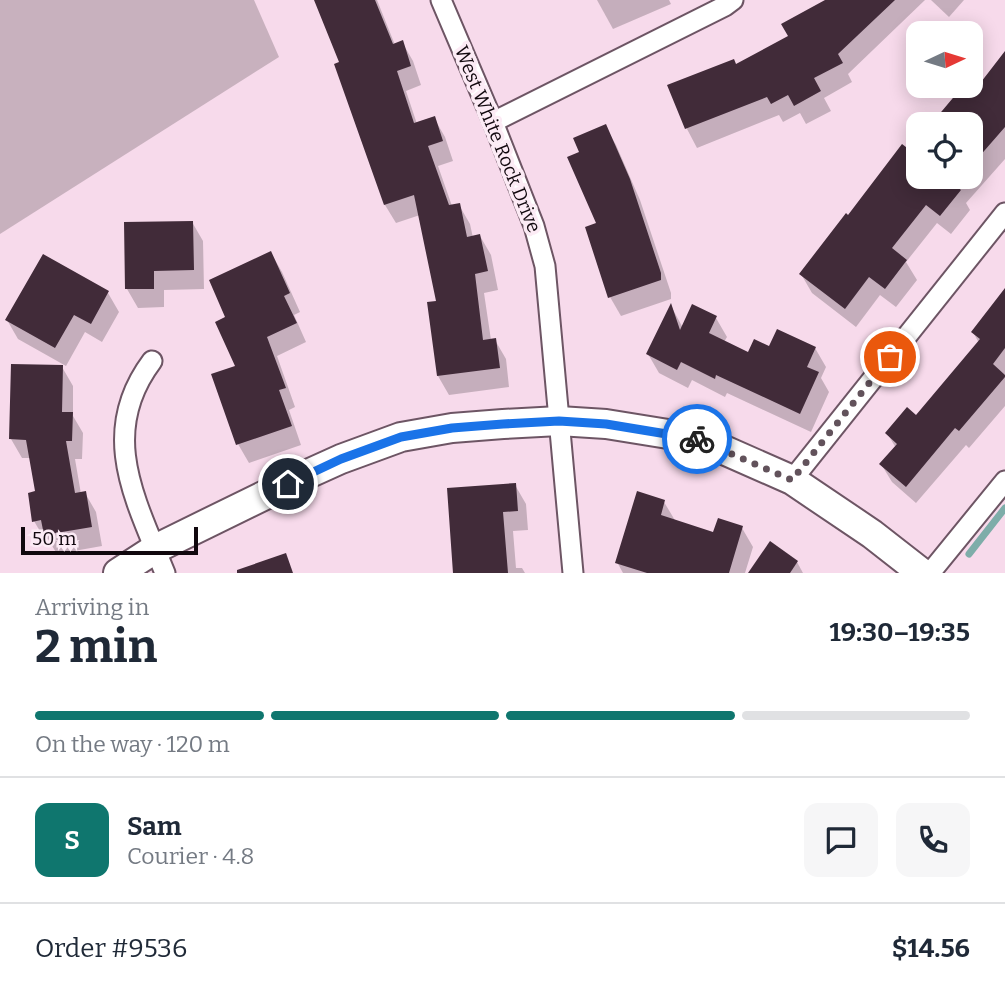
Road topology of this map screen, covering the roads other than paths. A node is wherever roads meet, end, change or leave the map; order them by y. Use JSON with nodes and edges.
{"nodes":[{"id":1,"x":441,"y":0,"type":"edge"},
{"id":2,"x":733,"y":0,"type":"edge"},
{"id":3,"x":493,"y":122,"type":"junction"},
{"id":4,"x":1005,"y":213,"type":"edge"},
{"id":5,"x":152,"y":360,"type":"dead end"},
{"id":6,"x":559,"y":421,"type":"junction"},
{"id":7,"x":792,"y":480,"type":"junction"},
{"id":8,"x":1005,"y":481,"type":"edge"},
{"id":9,"x":160,"y":561,"type":"edge"},
{"id":10,"x":118,"y":573,"type":"edge"},
{"id":11,"x":573,"y":573,"type":"edge"},
{"id":12,"x":922,"y":573,"type":"edge"},
{"id":13,"x":930,"y":573,"type":"edge"}],
"edges":[{"from":1,"to":3,"type":"street","name":"West White Rock Drive"},
{"from":2,"to":3,"type":"street"},
{"from":3,"to":6,"type":"street","name":"West White Rock Drive"},
{"from":4,"to":7,"type":"street"},
{"from":5,"to":9,"type":"street"},
{"from":6,"to":7,"type":"street"},
{"from":6,"to":9,"type":"street"},
{"from":6,"to":11,"type":"street","name":"West White Rock Drive"},
{"from":7,"to":12,"type":"street"},
{"from":8,"to":13,"type":"street"},
{"from":9,"to":10,"type":"street"}]}
